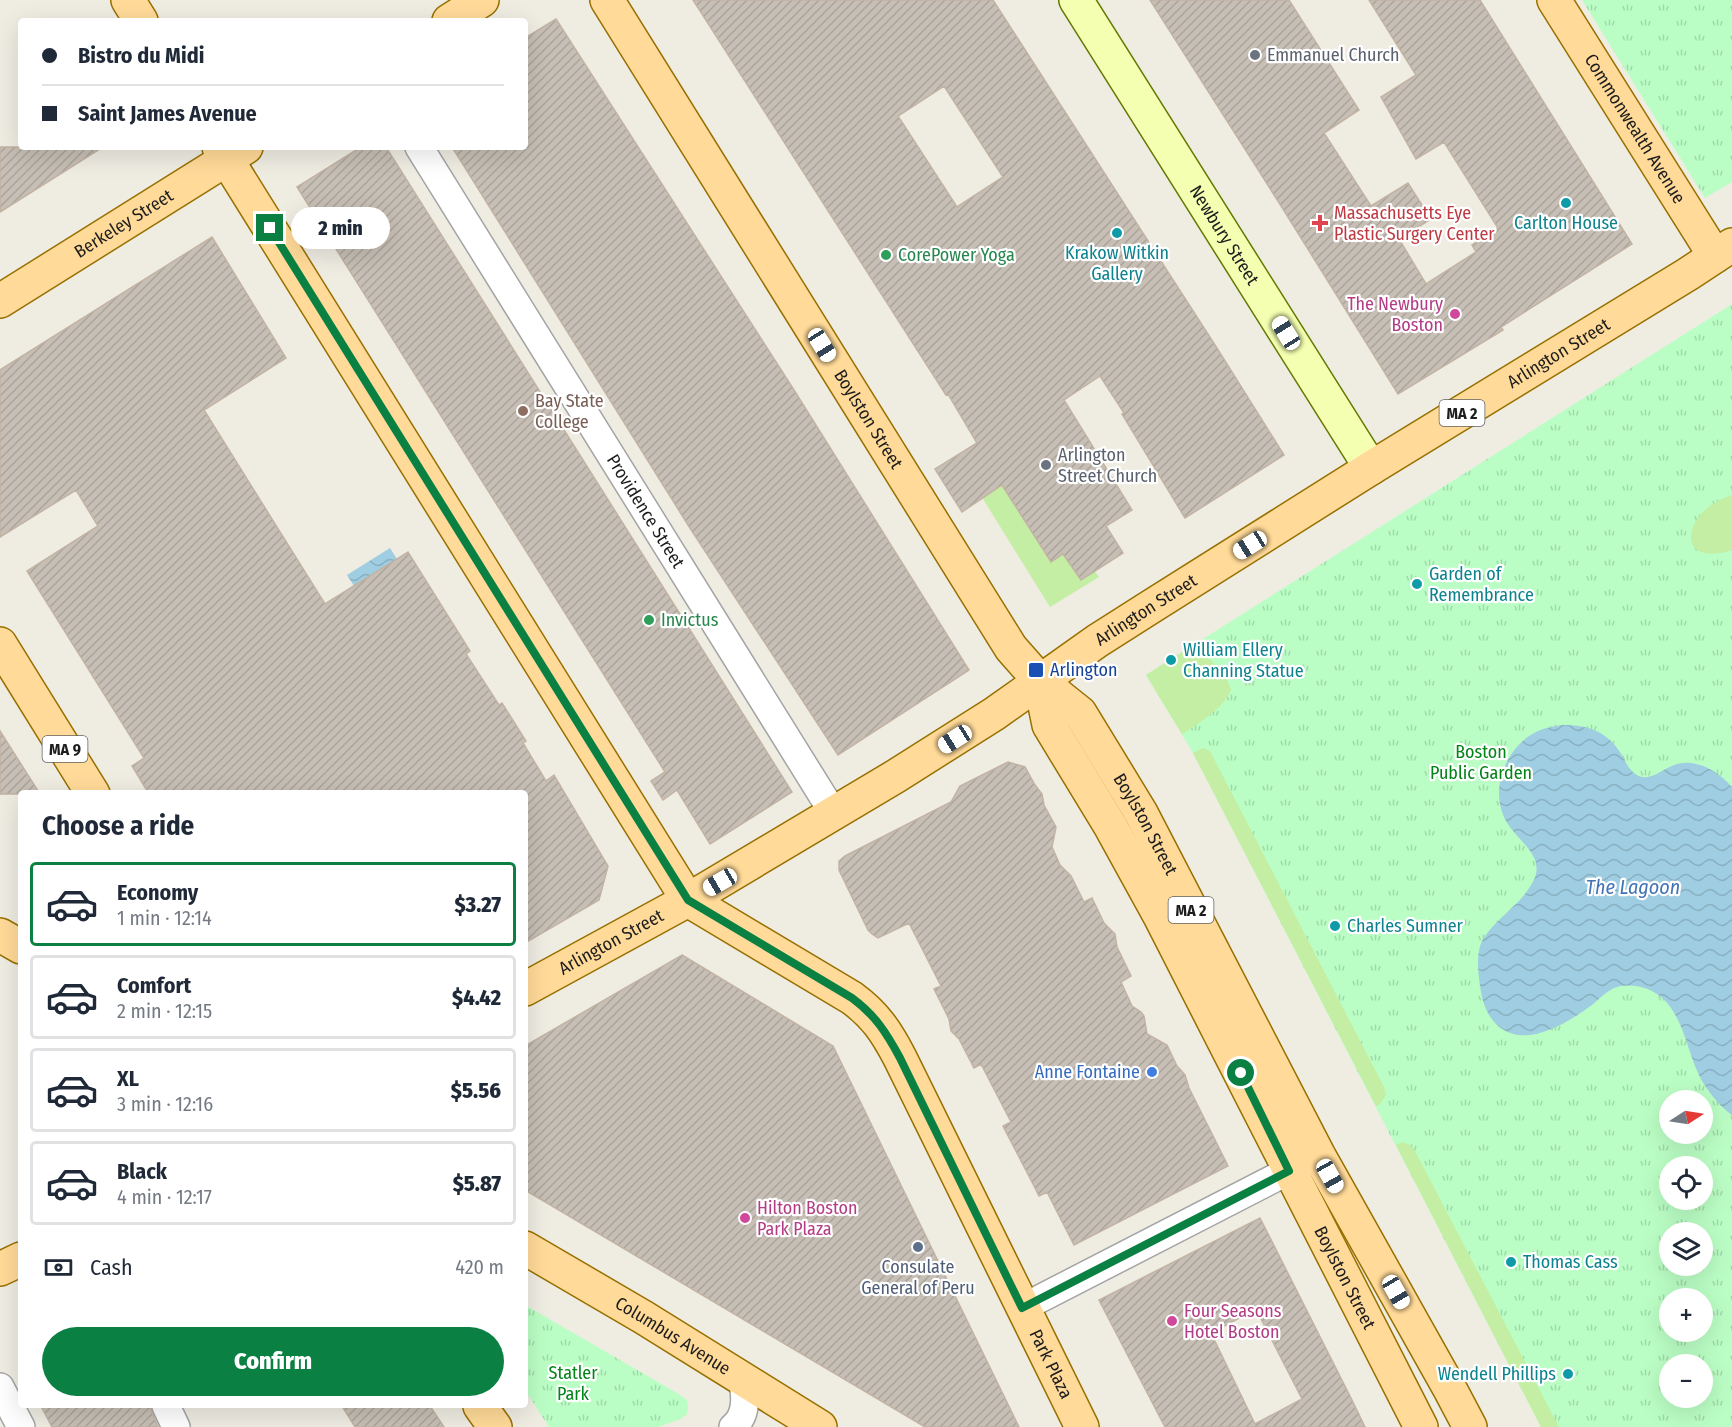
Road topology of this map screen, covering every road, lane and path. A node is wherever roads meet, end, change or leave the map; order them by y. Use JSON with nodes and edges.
{"nodes":[{"id":1,"x":128,"y":0,"type":"edge"},
{"id":2,"x":482,"y":0,"type":"edge"},
{"id":3,"x":607,"y":0,"type":"edge"},
{"id":4,"x":1076,"y":0,"type":"edge"},
{"id":5,"x":1554,"y":0,"type":"edge"},
{"id":6,"x":139,"y":18,"type":"edge"},
{"id":7,"x":454,"y":18,"type":"edge"},
{"id":8,"x":421,"y":150,"type":"edge"},
{"id":9,"x":230,"y":151,"type":"edge"},
{"id":10,"x":1723,"y":250,"type":"edge"},
{"id":11,"x":0,"y":301,"type":"edge"},
{"id":12,"x":1371,"y":468,"type":"junction"},
{"id":13,"x":0,"y":644,"type":"edge"},
{"id":14,"x":1040,"y":681,"type":"junction"},
{"id":15,"x":1098,"y":740,"type":"junction"},
{"id":16,"x":1069,"y":757,"type":"junction"},
{"id":17,"x":91,"y":790,"type":"edge"},
{"id":18,"x":834,"y":814,"type":"junction"},
{"id":19,"x":688,"y":900,"type":"junction"},
{"id":20,"x":0,"y":935,"type":"edge"},
{"id":21,"x":18,"y":945,"type":"edge"},
{"id":22,"x":528,"y":987,"type":"edge"},
{"id":23,"x":1319,"y":1156,"type":"junction"},
{"id":24,"x":1289,"y":1171,"type":"junction"},
{"id":25,"x":528,"y":1250,"type":"edge"},
{"id":26,"x":18,"y":1260,"type":"edge"},
{"id":27,"x":0,"y":1269,"type":"edge"},
{"id":28,"x":1022,"y":1308,"type":"junction"},
{"id":29,"x":741,"y":1377,"type":"junction"},
{"id":30,"x":0,"y":1387,"type":"edge"},
{"id":31,"x":167,"y":1408,"type":"edge"},
{"id":32,"x":481,"y":1408,"type":"edge"},
{"id":33,"x":21,"y":1427,"type":"edge"},
{"id":34,"x":176,"y":1427,"type":"edge"},
{"id":35,"x":495,"y":1427,"type":"edge"},
{"id":36,"x":733,"y":1427,"type":"edge"},
{"id":37,"x":820,"y":1427,"type":"edge"},
{"id":38,"x":1082,"y":1427,"type":"edge"},
{"id":39,"x":1421,"y":1427,"type":"edge"},
{"id":40,"x":1470,"y":1427,"type":"edge"}],
"edges":[{"from":1,"to":6,"type":"main road"},
{"from":2,"to":7,"type":"main road"},
{"from":3,"to":14,"type":"main road","name":"Boylston Street"},
{"from":4,"to":12,"type":"main road","name":"Newbury Street"},
{"from":5,"to":10,"type":"main road","name":"Commonwealth Avenue","number":"MA 2"},
{"from":8,"to":18,"type":"street","name":"Providence Street"},
{"from":9,"to":11,"type":"main road","name":"Berkeley Street"},
{"from":9,"to":19,"type":"main road"},
{"from":10,"to":12,"type":"main road","name":"Arlington Street","number":"MA 2"},
{"from":12,"to":14,"type":"main road","name":"Arlington Street","number":"MA 2"},
{"from":13,"to":17,"type":"main road","number":"MA 9"},
{"from":14,"to":15,"type":"main road","name":"Boylston Street","number":"MA 2"},
{"from":14,"to":16,"type":"main road","name":"Boylston Street"},
{"from":14,"to":18,"type":"main road","name":"Arlington Street"},
{"from":15,"to":16,"type":"main road"},
{"from":15,"to":23,"type":"main road","name":"Boylston Street","number":"MA 2"},
{"from":16,"to":24,"type":"main road","name":"Boylston Street"},
{"from":18,"to":19,"type":"main road","name":"Arlington Street"},
{"from":19,"to":22,"type":"main road","name":"Arlington Street"},
{"from":19,"to":28,"type":"main road","name":"Park Plaza"},
{"from":20,"to":21,"type":"main road"},
{"from":23,"to":24,"type":"street"},
{"from":23,"to":40,"type":"main road","name":"Boylston Street","number":"MA 2"},
{"from":24,"to":28,"type":"street"},
{"from":24,"to":39,"type":"main road","name":"Boylston Street"},
{"from":25,"to":29,"type":"main road","name":"Columbus Avenue"},
{"from":26,"to":27,"type":"main road"},
{"from":28,"to":38,"type":"main road","name":"Park Plaza"},
{"from":29,"to":36,"type":"street"},
{"from":29,"to":37,"type":"main road","name":"Columbus Avenue"},
{"from":30,"to":33,"type":"street"},
{"from":31,"to":34,"type":"street"},
{"from":32,"to":35,"type":"main road"}]}
